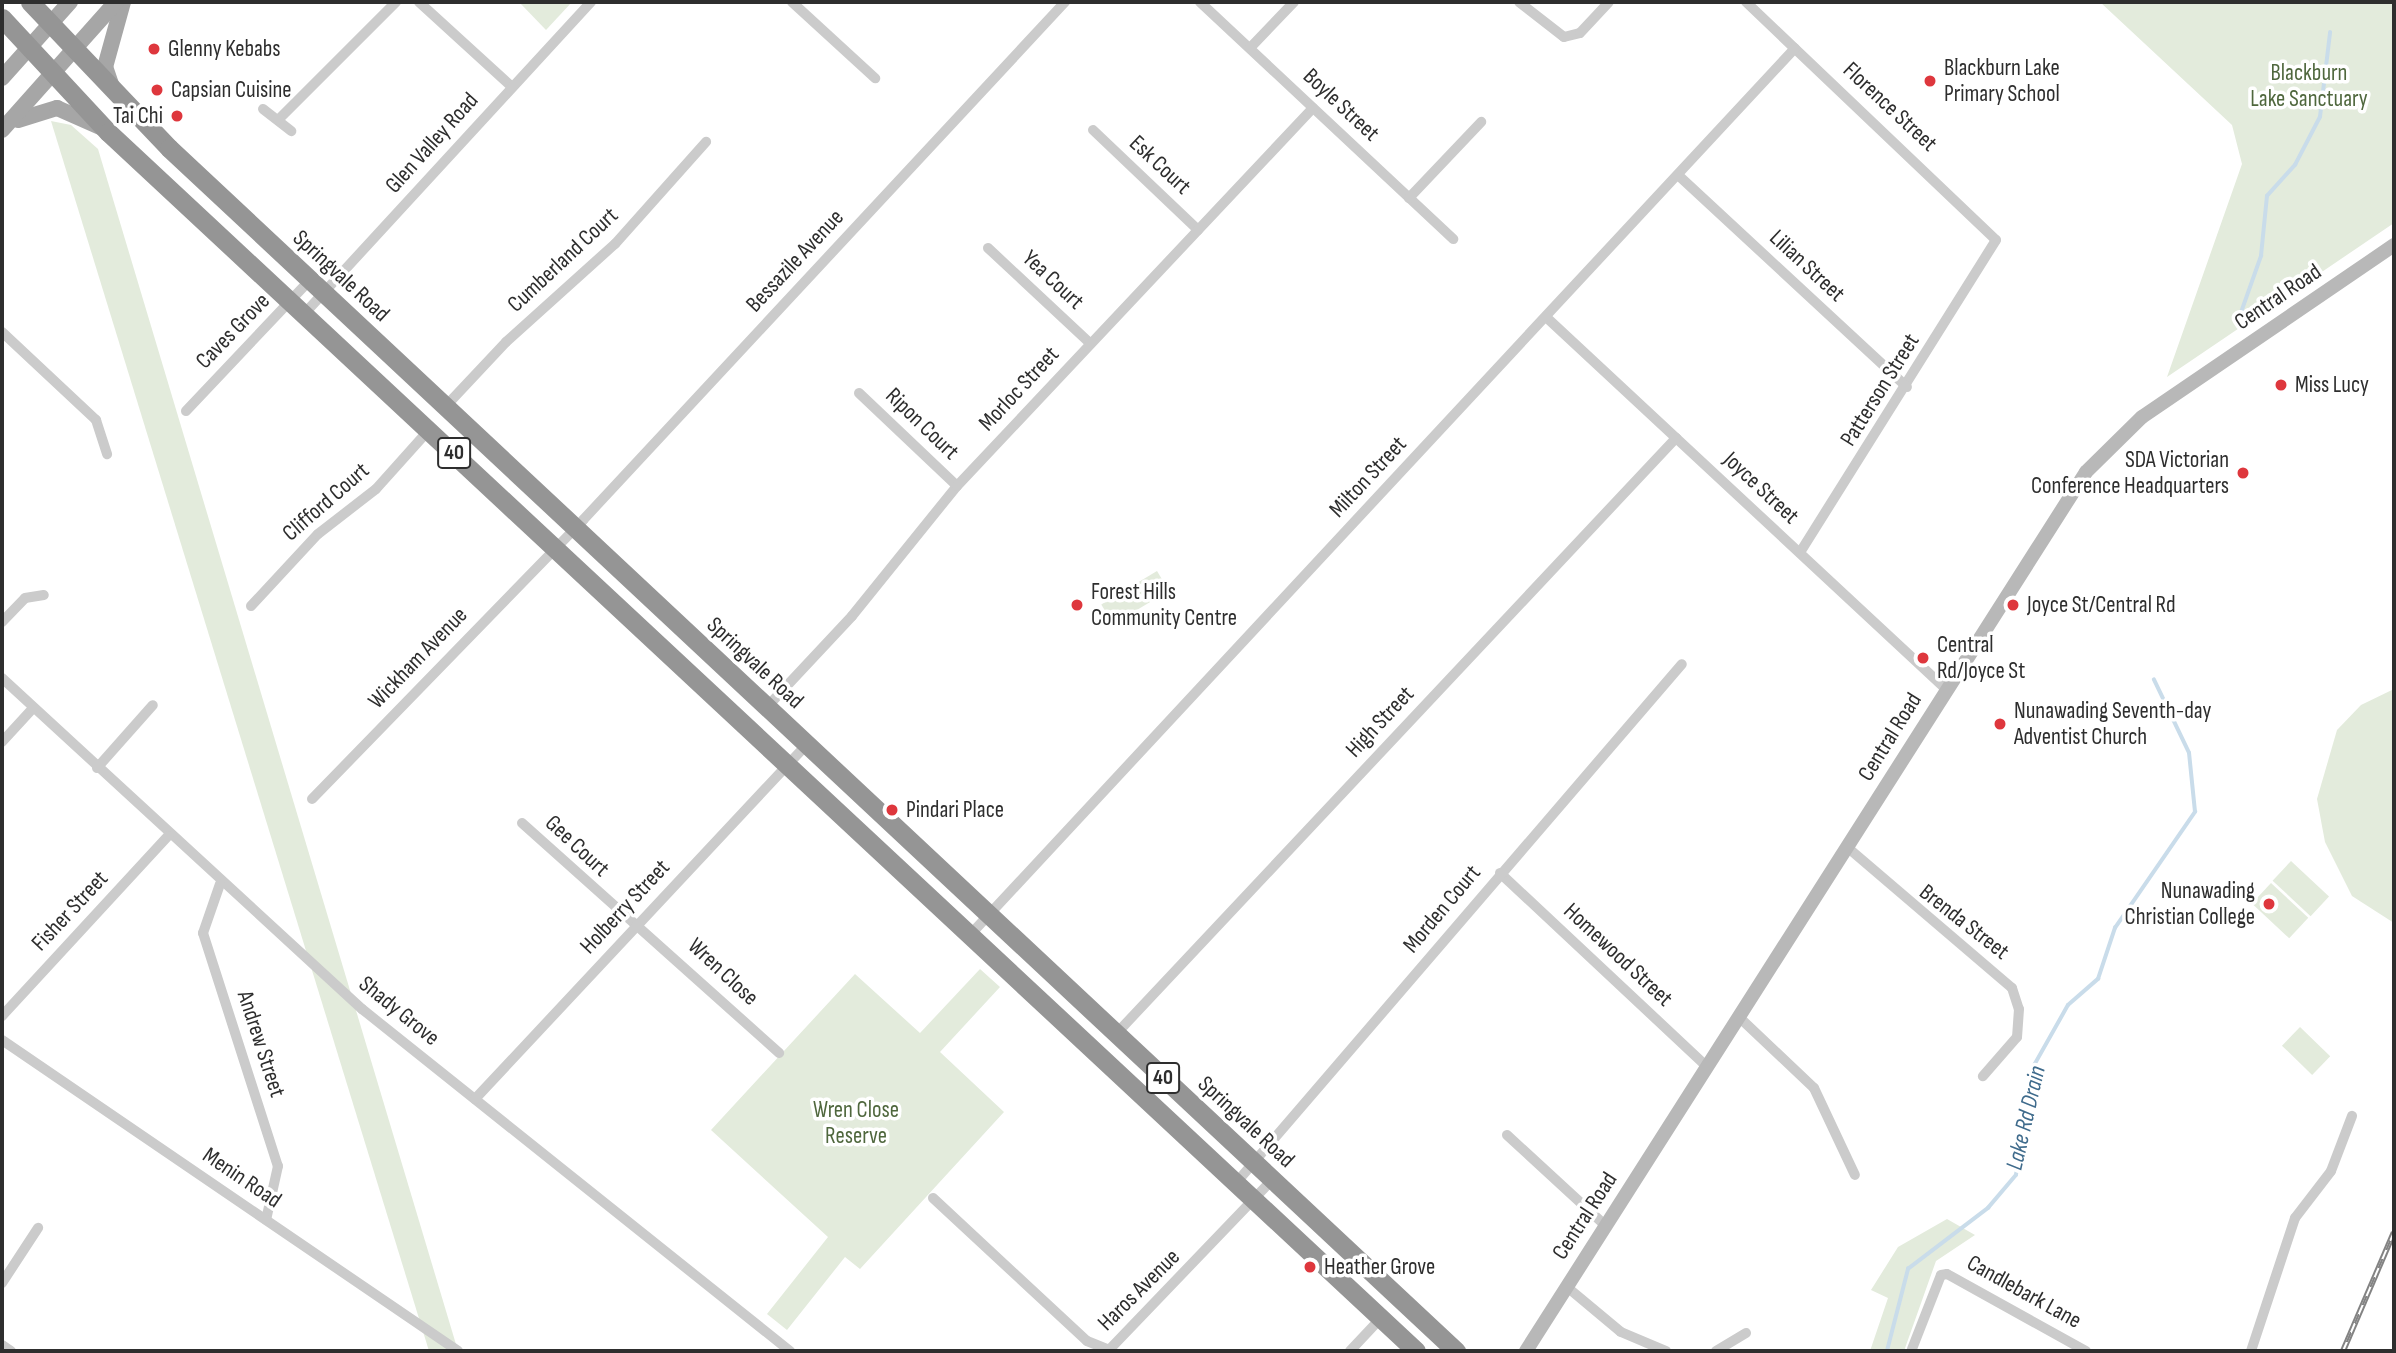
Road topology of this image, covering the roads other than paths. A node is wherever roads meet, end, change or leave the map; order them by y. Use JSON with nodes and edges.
{"nodes":[{"id":1,"x":30,"y":2,"type":"edge"},
{"id":2,"x":71,"y":2,"type":"edge"},
{"id":3,"x":116,"y":2,"type":"edge"},
{"id":4,"x":123,"y":2,"type":"edge"},
{"id":5,"x":396,"y":2,"type":"edge"},
{"id":6,"x":419,"y":2,"type":"edge"},
{"id":7,"x":590,"y":2,"type":"edge"},
{"id":8,"x":792,"y":2,"type":"edge"},
{"id":9,"x":1065,"y":2,"type":"edge"},
{"id":10,"x":1200,"y":2,"type":"edge"},
{"id":11,"x":1294,"y":2,"type":"edge"},
{"id":12,"x":1519,"y":2,"type":"edge"},
{"id":13,"x":1609,"y":2,"type":"edge"},
{"id":14,"x":1746,"y":2,"type":"edge"},
{"id":15,"x":2,"y":18,"type":"edge"},
{"id":16,"x":50,"y":24,"type":"junction"},
{"id":17,"x":29,"y":48,"type":"junction"},
{"id":18,"x":1250,"y":48,"type":"junction"},
{"id":19,"x":1795,"y":48,"type":"junction"},
{"id":20,"x":74,"y":49,"type":"junction"},
{"id":21,"x":52,"y":74,"type":"junction"},
{"id":22,"x":2,"y":78,"type":"edge"},
{"id":23,"x":875,"y":78,"type":"dead end"},
{"id":24,"x":512,"y":87,"type":"junction"},
{"id":25,"x":114,"y":92,"type":"junction"},
{"id":26,"x":1313,"y":108,"type":"junction"},
{"id":27,"x":263,"y":109,"type":"dead end"},
{"id":28,"x":278,"y":120,"type":"junction"},
{"id":29,"x":1481,"y":122,"type":"dead end"},
{"id":30,"x":3,"y":130,"type":"edge"},
{"id":31,"x":1093,"y":130,"type":"dead end"},
{"id":32,"x":291,"y":131,"type":"dead end"},
{"id":33,"x":108,"y":132,"type":"junction"},
{"id":34,"x":706,"y":142,"type":"dead end"},
{"id":35,"x":1678,"y":175,"type":"junction"},
{"id":36,"x":1409,"y":198,"type":"junction"},
{"id":37,"x":1198,"y":230,"type":"junction"},
{"id":38,"x":1453,"y":239,"type":"dead end"},
{"id":39,"x":2394,"y":245,"type":"edge"},
{"id":40,"x":988,"y":248,"type":"dead end"},
{"id":41,"x":1995,"y":249,"type":"joint"},
{"id":42,"x":316,"y":287,"type":"junction"},
{"id":43,"x":298,"y":307,"type":"junction"},
{"id":44,"x":1546,"y":317,"type":"junction"},
{"id":45,"x":2,"y":332,"type":"edge"},
{"id":46,"x":1090,"y":343,"type":"junction"},
{"id":47,"x":1907,"y":387,"type":"junction"},
{"id":48,"x":859,"y":393,"type":"dead end"},
{"id":49,"x":445,"y":407,"type":"junction"},
{"id":50,"x":186,"y":411,"type":"dead end"},
{"id":51,"x":429,"y":430,"type":"junction"},
{"id":52,"x":1676,"y":438,"type":"junction"},
{"id":53,"x":107,"y":454,"type":"dead end"},
{"id":54,"x":957,"y":486,"type":"junction"},
{"id":55,"x":575,"y":528,"type":"junction"},
{"id":56,"x":554,"y":545,"type":"junction"},
{"id":57,"x":1800,"y":553,"type":"junction"},
{"id":58,"x":44,"y":595,"type":"dead end"},
{"id":59,"x":251,"y":607,"type":"dead end"},
{"id":60,"x":2,"y":622,"type":"edge"},
{"id":61,"x":1682,"y":664,"type":"dead end"},
{"id":62,"x":2,"y":678,"type":"edge"},
{"id":63,"x":1947,"y":690,"type":"junction"},
{"id":64,"x":153,"y":705,"type":"dead end"},
{"id":65,"x":33,"y":708,"type":"junction"},
{"id":66,"x":766,"y":708,"type":"junction"},
{"id":67,"x":2,"y":742,"type":"edge"},
{"id":68,"x":806,"y":745,"type":"junction"},
{"id":69,"x":788,"y":765,"type":"junction"},
{"id":70,"x":97,"y":768,"type":"junction"},
{"id":71,"x":312,"y":799,"type":"dead end"},
{"id":72,"x":522,"y":823,"type":"dead end"},
{"id":73,"x":168,"y":836,"type":"junction"},
{"id":74,"x":1847,"y":847,"type":"junction"},
{"id":75,"x":1500,"y":873,"type":"junction"},
{"id":76,"x":220,"y":884,"type":"junction"},
{"id":77,"x":988,"y":915,"type":"junction"},
{"id":78,"x":634,"y":928,"type":"junction"},
{"id":79,"x":970,"y":935,"type":"junction"},
{"id":80,"x":2,"y":1016,"type":"edge"},
{"id":81,"x":1739,"y":1017,"type":"junction"},
{"id":82,"x":1116,"y":1034,"type":"junction"},
{"id":83,"x":2,"y":1040,"type":"edge"},
{"id":84,"x":779,"y":1053,"type":"dead end"},
{"id":85,"x":1707,"y":1067,"type":"junction"},
{"id":86,"x":1983,"y":1076,"type":"dead end"},
{"id":87,"x":475,"y":1099,"type":"junction"},
{"id":88,"x":2352,"y":1116,"type":"dead end"},
{"id":89,"x":1507,"y":1135,"type":"dead end"},
{"id":90,"x":1254,"y":1163,"type":"junction"},
{"id":91,"x":1855,"y":1175,"type":"dead end"},
{"id":92,"x":1272,"y":1180,"type":"junction"},
{"id":93,"x":1236,"y":1183,"type":"junction"},
{"id":94,"x":933,"y":1198,"type":"dead end"},
{"id":95,"x":1254,"y":1200,"type":"junction"},
{"id":96,"x":267,"y":1220,"type":"junction"},
{"id":97,"x":1606,"y":1226,"type":"junction"},
{"id":98,"x":38,"y":1228,"type":"dead end"},
{"id":99,"x":1945,"y":1262,"type":"dead end"},
{"id":100,"x":1941,"y":1275,"type":"junction"},
{"id":101,"x":2,"y":1283,"type":"edge"},
{"id":102,"x":1567,"y":1287,"type":"junction"},
{"id":103,"x":1381,"y":1318,"type":"junction"},
{"id":104,"x":1746,"y":1333,"type":"dead end"},
{"id":105,"x":2,"y":1345,"type":"edge"},
{"id":106,"x":1912,"y":1349,"type":"dead end"},
{"id":107,"x":11,"y":1351,"type":"edge"},
{"id":108,"x":458,"y":1351,"type":"edge"},
{"id":109,"x":790,"y":1351,"type":"edge"},
{"id":110,"x":1350,"y":1351,"type":"edge"},
{"id":111,"x":1416,"y":1351,"type":"edge"},
{"id":112,"x":1456,"y":1351,"type":"edge"},
{"id":113,"x":1526,"y":1351,"type":"edge"},
{"id":114,"x":1665,"y":1351,"type":"edge"},
{"id":115,"x":1716,"y":1351,"type":"edge"},
{"id":116,"x":2086,"y":1351,"type":"edge"},
{"id":117,"x":2251,"y":1351,"type":"edge"}],
"edges":[{"from":1,"to":16,"type":"highway","name":"Springvale Road","number":"40"},
{"from":2,"to":16,"type":"main road"},
{"from":3,"to":20,"type":"main road"},
{"from":4,"to":25,"type":"main road"},
{"from":5,"to":28,"type":"street"},
{"from":6,"to":24,"type":"street"},
{"from":7,"to":24,"type":"street","name":"Glen Valley Road"},
{"from":8,"to":23,"type":"street"},
{"from":9,"to":55,"type":"street","name":"Bessazile Avenue"},
{"from":10,"to":18,"type":"street","name":"Boyle Street"},
{"from":11,"to":18,"type":"street"},
{"from":12,"to":13,"type":"street"},
{"from":14,"to":19,"type":"street","name":"Florence Street"},
{"from":15,"to":17,"type":"highway","number":"40"},
{"from":16,"to":17,"type":"main road"},
{"from":16,"to":20,"type":"highway","name":"Springvale Road","number":"40"},
{"from":17,"to":21,"type":"highway","number":"40"},
{"from":17,"to":22,"type":"main road"},
{"from":18,"to":26,"type":"street","name":"Boyle Street"},
{"from":19,"to":35,"type":"street","name":"Milton Street"},
{"from":19,"to":41,"type":"street","name":"Florence Street"},
{"from":20,"to":21,"type":"main road"},
{"from":20,"to":25,"type":"highway","name":"Springvale Road","number":"40"},
{"from":21,"to":30,"type":"main road"},
{"from":21,"to":33,"type":"highway","number":"40"},
{"from":24,"to":42,"type":"street","name":"Glen Valley Road"},
{"from":25,"to":42,"type":"highway","name":"Springvale Road","number":"40"},
{"from":26,"to":36,"type":"street","name":"Boyle Street"},
{"from":26,"to":37,"type":"street","name":"Morloc Street"},
{"from":27,"to":28,"type":"street"},
{"from":28,"to":32,"type":"street"},
{"from":29,"to":36,"type":"street"},
{"from":30,"to":33,"type":"main road"},
{"from":31,"to":37,"type":"street","name":"Esk Court"},
{"from":33,"to":43,"type":"highway","number":"40"},
{"from":34,"to":49,"type":"street","name":"Cumberland Court"},
{"from":35,"to":44,"type":"street","name":"Milton Street"},
{"from":35,"to":47,"type":"street","name":"Lilian Street"},
{"from":36,"to":38,"type":"street","name":"Boyle Street"},
{"from":37,"to":46,"type":"street","name":"Morloc Street"},
{"from":39,"to":63,"type":"street","name":"Central Road"},
{"from":40,"to":46,"type":"street","name":"Yea Court"},
{"from":41,"to":47,"type":"street","name":"Patterson Street"},
{"from":42,"to":43,"type":"street","name":"Glen Valley Road"},
{"from":42,"to":43,"type":"street","name":"Caves Grove"},
{"from":42,"to":49,"type":"highway","name":"Springvale Road","number":"40"},
{"from":43,"to":50,"type":"street","name":"Caves Grove"},
{"from":43,"to":51,"type":"highway","number":"40"},
{"from":44,"to":52,"type":"street","name":"Joyce Street"},
{"from":44,"to":77,"type":"street","name":"Milton Street"},
{"from":45,"to":53,"type":"street"},
{"from":46,"to":54,"type":"street","name":"Morloc Street"},
{"from":47,"to":57,"type":"street","name":"Patterson Street"},
{"from":48,"to":54,"type":"street","name":"Ripon Court"},
{"from":49,"to":55,"type":"highway","name":"Springvale Road","number":"40"},
{"from":51,"to":56,"type":"highway","number":"40"},
{"from":51,"to":59,"type":"street","name":"Clifford Court"},
{"from":52,"to":57,"type":"street","name":"Joyce Street"},
{"from":52,"to":82,"type":"street","name":"High Street"},
{"from":54,"to":66,"type":"street","name":"Morloc Street"},
{"from":55,"to":56,"type":"street","name":"Bessazile Avenue"},
{"from":55,"to":66,"type":"highway","name":"Springvale Road","number":"40"},
{"from":56,"to":69,"type":"highway","number":"40"},
{"from":56,"to":71,"type":"street","name":"Wickham Avenue"},
{"from":57,"to":63,"type":"street","name":"Joyce Street"},
{"from":58,"to":60,"type":"street"},
{"from":61,"to":75,"type":"street","name":"Morden Court"},
{"from":62,"to":65,"type":"street","name":"Shady Grove"},
{"from":63,"to":74,"type":"street","name":"Central Road"},
{"from":64,"to":70,"type":"street"},
{"from":65,"to":67,"type":"street"},
{"from":65,"to":70,"type":"street","name":"Shady Grove"},
{"from":66,"to":68,"type":"highway","name":"Springvale Road","number":"40"},
{"from":68,"to":69,"type":"street","name":"Holberry Street"},
{"from":68,"to":77,"type":"highway","name":"Springvale Road","number":"40"},
{"from":69,"to":78,"type":"street","name":"Holberry Street"},
{"from":69,"to":79,"type":"highway","number":"40"},
{"from":70,"to":73,"type":"street","name":"Shady Grove"},
{"from":72,"to":78,"type":"street","name":"Gee Court"},
{"from":73,"to":76,"type":"street","name":"Shady Grove"},
{"from":73,"to":80,"type":"street","name":"Fisher Street"},
{"from":74,"to":81,"type":"street","name":"Central Road"},
{"from":74,"to":86,"type":"street","name":"Brenda Street"},
{"from":75,"to":85,"type":"street","name":"Homewood Street"},
{"from":75,"to":90,"type":"street","name":"Morden Court"},
{"from":76,"to":87,"type":"street","name":"Shady Grove"},
{"from":76,"to":96,"type":"street","name":"Andrew Street"},
{"from":77,"to":79,"type":"street","name":"Milton Street"},
{"from":77,"to":82,"type":"highway","name":"Springvale Road","number":"40"},
{"from":78,"to":84,"type":"street","name":"Wren Close"},
{"from":78,"to":87,"type":"street","name":"Holberry Street"},
{"from":79,"to":93,"type":"highway","number":"40"},
{"from":81,"to":85,"type":"street","name":"Central Road"},
{"from":81,"to":91,"type":"street"},
{"from":82,"to":90,"type":"highway","name":"Springvale Road","number":"40"},
{"from":83,"to":96,"type":"street","name":"Menin Road"},
{"from":85,"to":97,"type":"street","name":"Central Road"},
{"from":87,"to":109,"type":"street","name":"Shady Grove"},
{"from":88,"to":117,"type":"street"},
{"from":89,"to":97,"type":"street"},
{"from":90,"to":92,"type":"highway","name":"Springvale Road","number":"40"},
{"from":90,"to":93,"type":"street","name":"Morden Court"},
{"from":92,"to":95,"type":"street","name":"Haros Avenue"},
{"from":92,"to":112,"type":"highway","name":"Springvale Road","number":"40"},
{"from":93,"to":95,"type":"highway","number":"40"},
{"from":94,"to":95,"type":"street","name":"Haros Avenue"},
{"from":95,"to":103,"type":"highway","number":"40"},
{"from":96,"to":108,"type":"street","name":"Menin Road"},
{"from":97,"to":102,"type":"street","name":"Central Road"},
{"from":98,"to":101,"type":"street"},
{"from":99,"to":100,"type":"street","name":"Candlebark Lane"},
{"from":100,"to":106,"type":"street","name":"Candlebark Lane"},
{"from":100,"to":116,"type":"street","name":"Candlebark Lane"},
{"from":102,"to":113,"type":"street","name":"Central Road"},
{"from":102,"to":114,"type":"street"},
{"from":103,"to":110,"type":"street"},
{"from":103,"to":111,"type":"highway","number":"40"},
{"from":104,"to":115,"type":"street"},
{"from":105,"to":107,"type":"street"}]}
